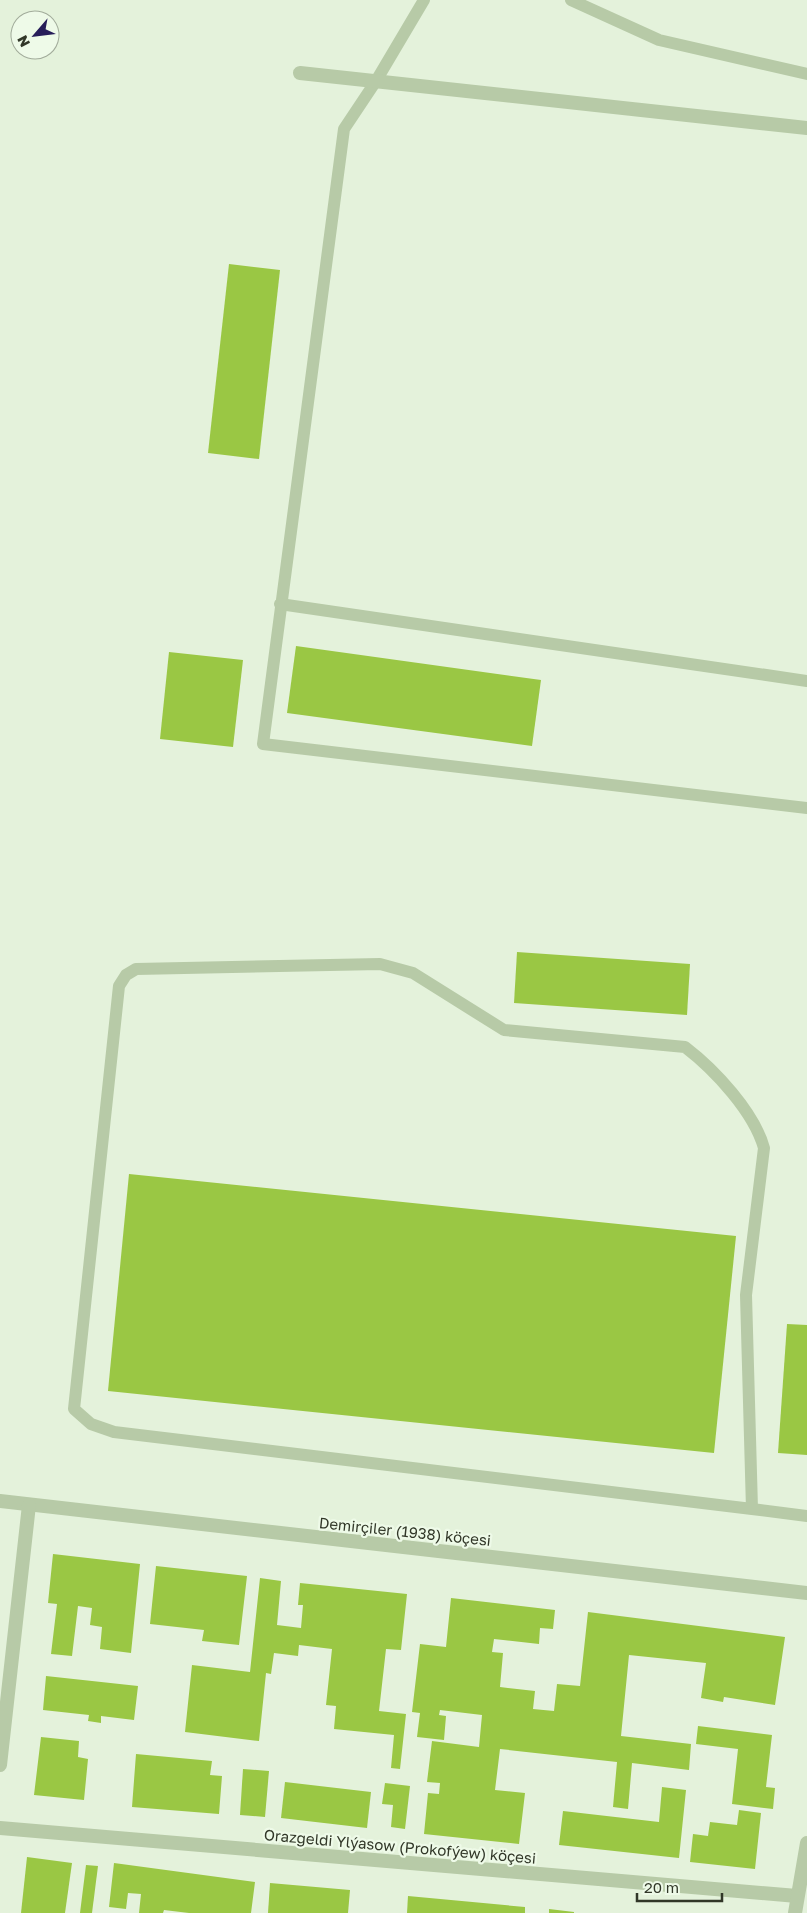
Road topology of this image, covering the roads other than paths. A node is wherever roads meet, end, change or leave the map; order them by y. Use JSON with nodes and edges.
{"nodes":[{"id":1,"x":424,"y":0,"type":"edge"},
{"id":2,"x":571,"y":0,"type":"edge"},
{"id":3,"x":300,"y":73,"type":"dead end"},
{"id":4,"x":807,"y":74,"type":"edge"},
{"id":5,"x":376,"y":81,"type":"junction"},
{"id":6,"x":807,"y":128,"type":"edge"},
{"id":7,"x":280,"y":604,"type":"junction"},
{"id":8,"x":807,"y":681,"type":"edge"},
{"id":9,"x":807,"y":808,"type":"edge"},
{"id":10,"x":0,"y":1501,"type":"edge"},
{"id":11,"x":29,"y":1505,"type":"junction"},
{"id":12,"x":752,"y":1509,"type":"junction"},
{"id":13,"x":807,"y":1516,"type":"edge"},
{"id":14,"x":807,"y":1593,"type":"edge"},
{"id":15,"x":0,"y":1766,"type":"edge"},
{"id":16,"x":0,"y":1828,"type":"edge"},
{"id":17,"x":807,"y":1842,"type":"edge"},
{"id":18,"x":797,"y":1896,"type":"junction"},
{"id":19,"x":795,"y":1913,"type":"edge"}],
"edges":[{"from":1,"to":5,"type":"lane"},
{"from":2,"to":4,"type":"lane"},
{"from":3,"to":5,"type":"street"},
{"from":5,"to":6,"type":"street"},
{"from":5,"to":7,"type":"lane"},
{"from":7,"to":8,"type":"lane"},
{"from":7,"to":9,"type":"lane"},
{"from":10,"to":11,"type":"street","name":"Demirçiler (1938) köçesi"},
{"from":11,"to":14,"type":"street","name":"Demirçiler (1938) köçesi"},
{"from":11,"to":15,"type":"street"},
{"from":12,"to":12,"type":"lane"},
{"from":12,"to":13,"type":"lane"},
{"from":16,"to":18,"type":"street","name":"Orazgeldi Ylýasow (Prokofýew) köçesi"},
{"from":17,"to":18,"type":"street"},
{"from":18,"to":19,"type":"street"}]}
